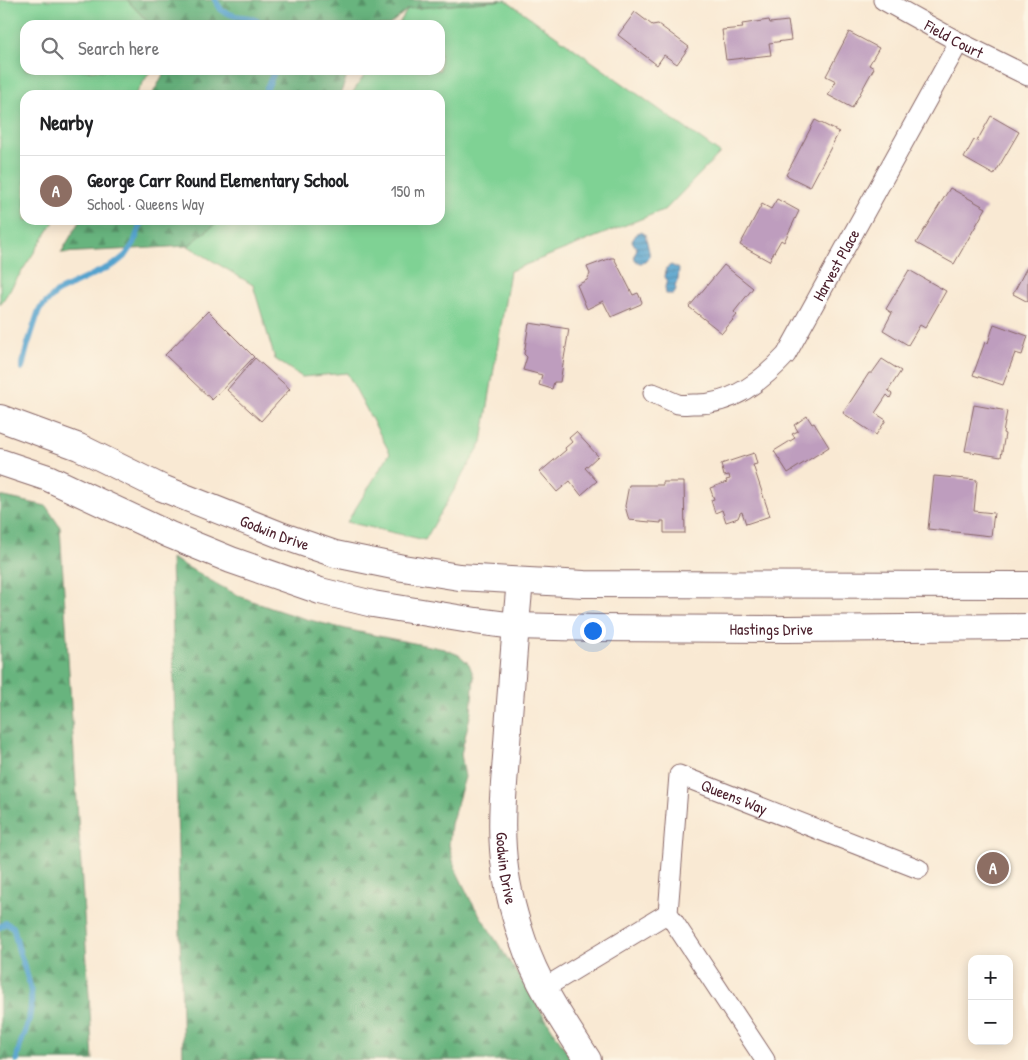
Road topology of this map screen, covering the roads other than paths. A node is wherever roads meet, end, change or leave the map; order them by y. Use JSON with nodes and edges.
{"nodes":[{"id":1,"x":882,"y":0,"type":"edge"},
{"id":2,"x":959,"y":42,"type":"junction"},
{"id":3,"x":1028,"y":76,"type":"edge"},
{"id":4,"x":653,"y":393,"type":"dead end"},
{"id":5,"x":0,"y":418,"type":"edge"},
{"id":6,"x":0,"y":462,"type":"edge"},
{"id":7,"x":520,"y":581,"type":"junction"},
{"id":8,"x":1028,"y":585,"type":"edge"},
{"id":9,"x":515,"y":626,"type":"junction"},
{"id":10,"x":1028,"y":627,"type":"edge"},
{"id":11,"x":919,"y":870,"type":"dead end"},
{"id":12,"x":668,"y":913,"type":"junction"},
{"id":13,"x":544,"y":988,"type":"junction"},
{"id":14,"x":588,"y":1060,"type":"edge"},
{"id":15,"x":765,"y":1060,"type":"edge"}],
"edges":[{"from":1,"to":2,"type":"street","name":"Field Court"},
{"from":2,"to":3,"type":"street","name":"Field Court"},
{"from":2,"to":4,"type":"street","name":"Harvest Place"},
{"from":5,"to":7,"type":"street","name":"Godwin Drive"},
{"from":6,"to":9,"type":"street"},
{"from":7,"to":8,"type":"street"},
{"from":7,"to":9,"type":"street","name":"Godwin Drive"},
{"from":9,"to":10,"type":"street","name":"Hastings Drive"},
{"from":9,"to":13,"type":"street","name":"Godwin Drive"},
{"from":11,"to":12,"type":"street","name":"Queens Way"},
{"from":12,"to":13,"type":"street"},
{"from":12,"to":15,"type":"street"},
{"from":13,"to":14,"type":"street","name":"Godwin Drive"}]}
